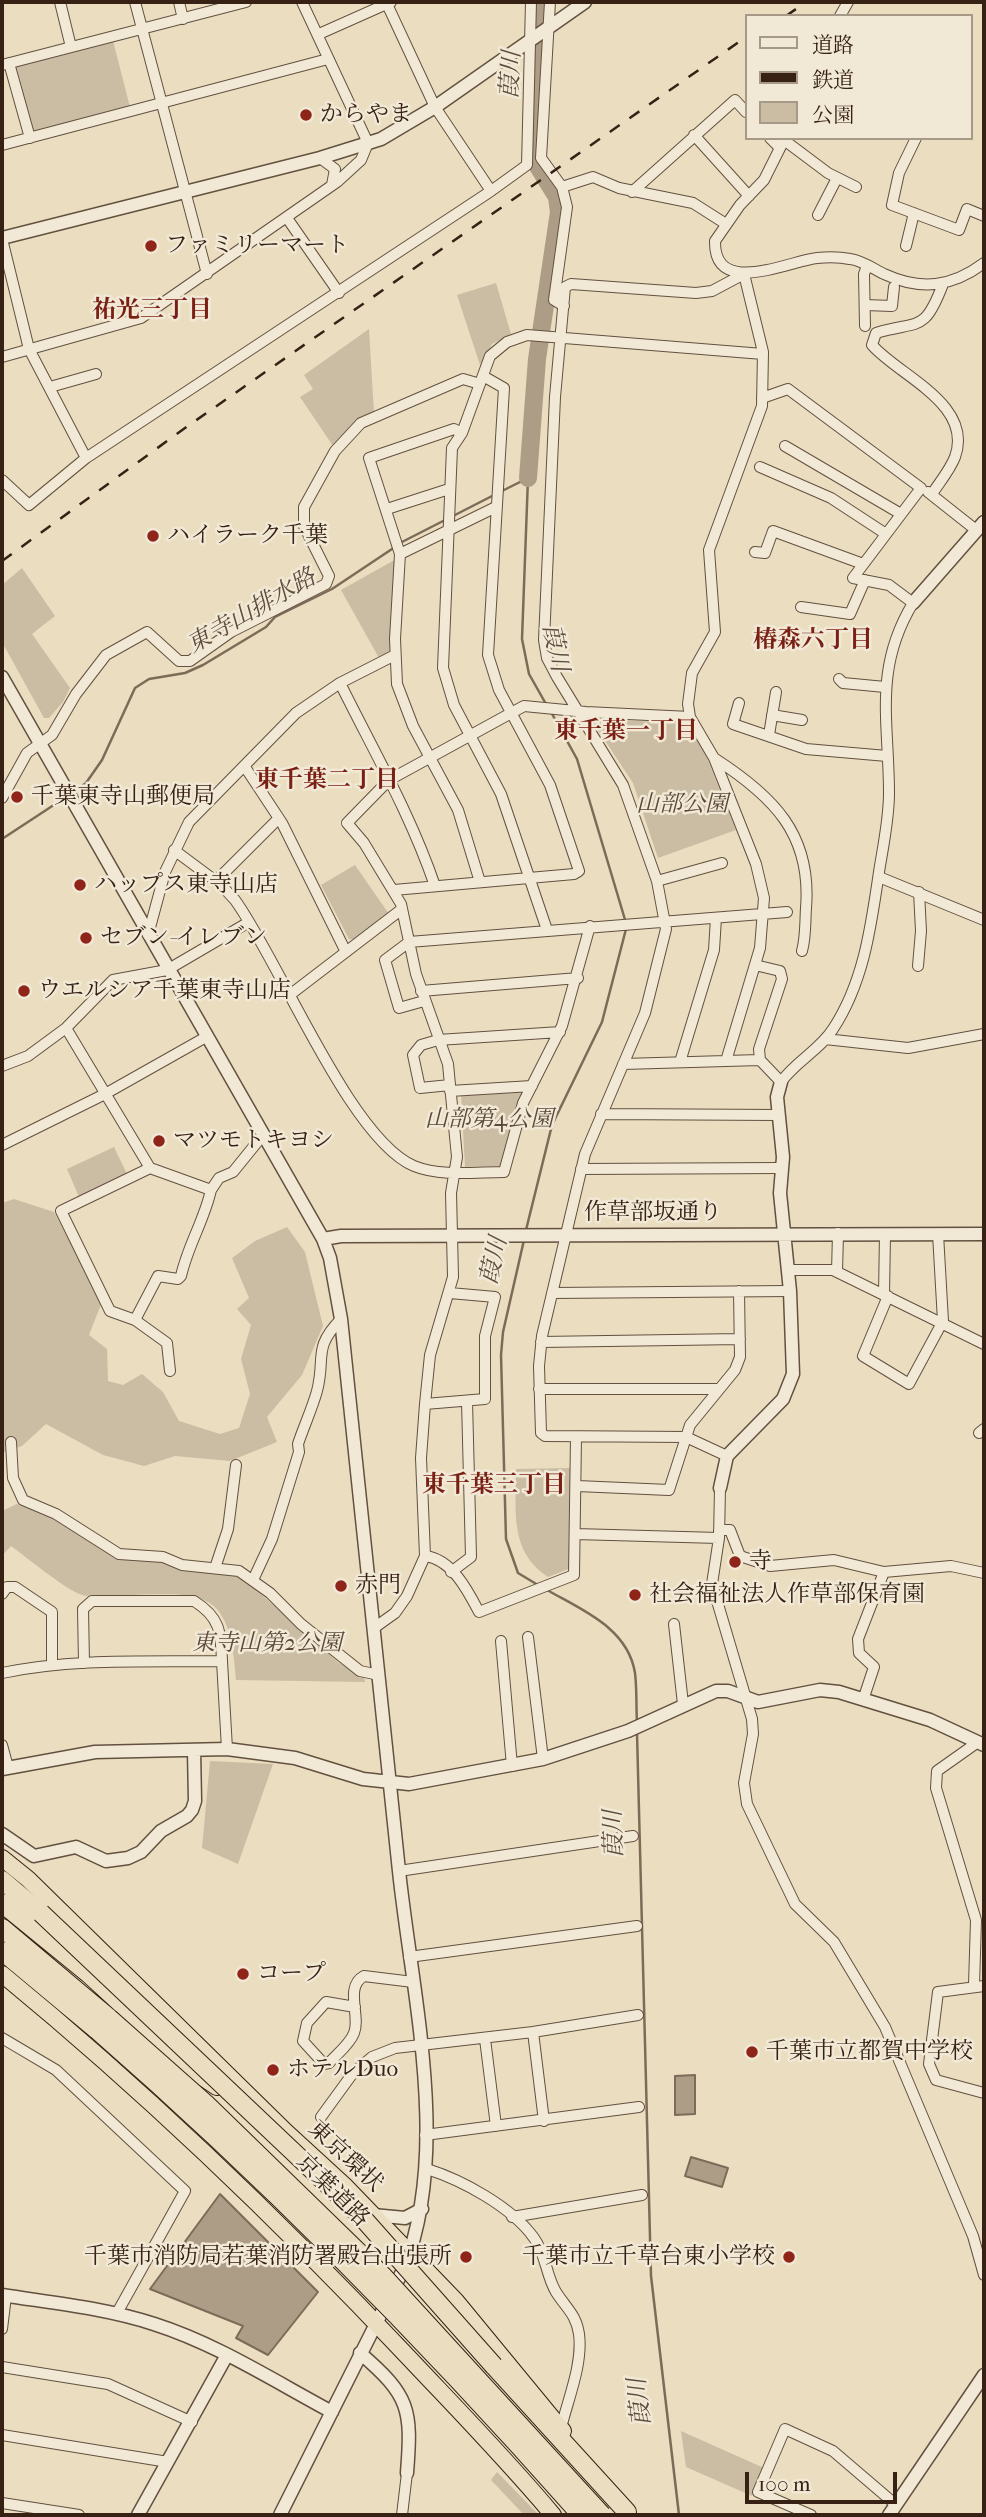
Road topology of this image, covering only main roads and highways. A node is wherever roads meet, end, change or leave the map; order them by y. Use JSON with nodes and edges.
{"nodes":[{"id":1,"x":2,"y":1858,"type":"edge"},
{"id":2,"x":2,"y":1880,"type":"edge"},
{"id":3,"x":2,"y":1903,"type":"edge"},
{"id":4,"x":2,"y":1928,"type":"edge"},
{"id":5,"x":2,"y":1951,"type":"edge"},
{"id":6,"x":2,"y":1974,"type":"edge"},
{"id":7,"x":103,"y":2024,"type":"junction"},
{"id":8,"x":286,"y":2132,"type":"junction"},
{"id":9,"x":629,"y":2514,"type":"edge"},
{"id":10,"x":553,"y":2515,"type":"edge"},
{"id":11,"x":582,"y":2515,"type":"edge"},
{"id":12,"x":602,"y":2515,"type":"edge"}],
"edges":[{"from":1,"to":8,"type":"highway","name":"東京環状"},
{"from":2,"to":9,"type":"highway","bridge":true},
{"from":3,"to":8,"type":"highway"},
{"from":4,"to":7,"type":"highway","name":"京葉道路"},
{"from":5,"to":7,"type":"highway","name":"京葉道路"},
{"from":6,"to":10,"type":"highway"},
{"from":7,"to":11,"type":"highway","name":"京葉道路","bridge":true},
{"from":7,"to":12,"type":"highway","name":"京葉道路","bridge":true},
{"from":8,"to":9,"type":"highway","name":"東京環状"}]}
